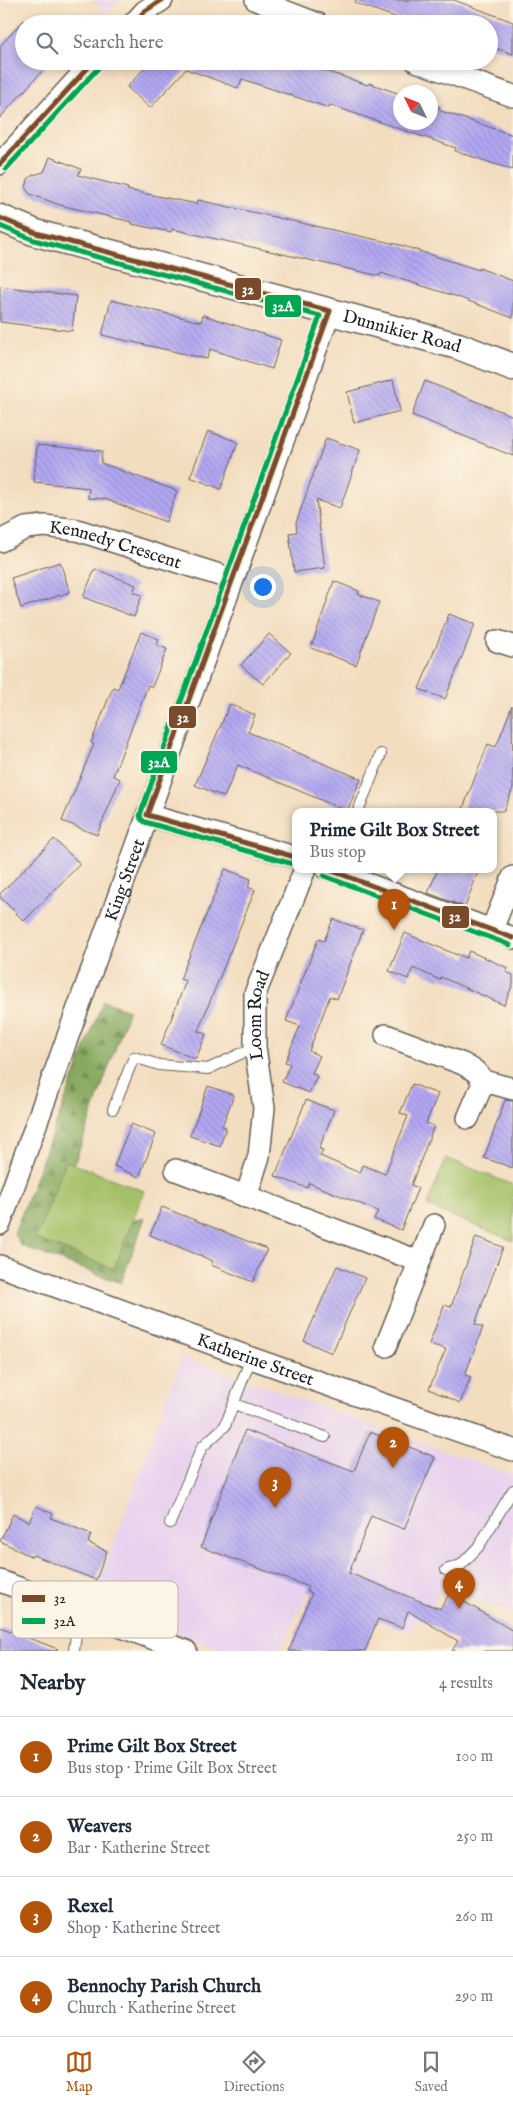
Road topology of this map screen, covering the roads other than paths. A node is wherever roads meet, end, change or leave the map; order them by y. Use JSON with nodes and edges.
{"nodes":[{"id":1,"x":162,"y":0,"type":"edge"},
{"id":2,"x":256,"y":0,"type":"edge"},
{"id":3,"x":141,"y":15,"type":"edge"},
{"id":4,"x":295,"y":15,"type":"edge"},
{"id":5,"x":86,"y":70,"type":"edge"},
{"id":6,"x":441,"y":70,"type":"edge"},
{"id":7,"x":513,"y":96,"type":"edge"},
{"id":8,"x":0,"y":164,"type":"edge"},
{"id":9,"x":0,"y":218,"type":"edge"},
{"id":10,"x":330,"y":311,"type":"junction"},
{"id":11,"x":513,"y":367,"type":"edge"},
{"id":12,"x":0,"y":541,"type":"edge"},
{"id":13,"x":232,"y":579,"type":"junction"},
{"id":14,"x":380,"y":754,"type":"dead end"},
{"id":15,"x":359,"y":808,"type":"edge"},
{"id":16,"x":147,"y":816,"type":"junction"},
{"id":17,"x":292,"y":856,"type":"edge"},
{"id":18,"x":303,"y":873,"type":"edge"},
{"id":19,"x":340,"y":873,"type":"edge"},
{"id":20,"x":513,"y":877,"type":"edge"},
{"id":21,"x":492,"y":930,"type":"junction"},
{"id":22,"x":513,"y":938,"type":"edge"},
{"id":23,"x":386,"y":1035,"type":"dead end"},
{"id":24,"x":255,"y":1047,"type":"junction"},
{"id":25,"x":484,"y":1081,"type":"junction"},
{"id":26,"x":513,"y":1089,"type":"edge"},
{"id":27,"x":113,"y":1109,"type":"dead end"},
{"id":28,"x":468,"y":1118,"type":"dead end"},
{"id":29,"x":176,"y":1170,"type":"dead end"},
{"id":30,"x":246,"y":1197,"type":"junction"},
{"id":31,"x":0,"y":1224,"type":"edge"},
{"id":32,"x":434,"y":1224,"type":"dead end"},
{"id":33,"x":418,"y":1261,"type":"junction"},
{"id":34,"x":0,"y":1266,"type":"edge"},
{"id":35,"x":386,"y":1346,"type":"dead end"},
{"id":36,"x":251,"y":1358,"type":"junction"},
{"id":37,"x":234,"y":1404,"type":"junction"},
{"id":38,"x":326,"y":1437,"type":"dead end"},
{"id":39,"x":513,"y":1450,"type":"edge"},
{"id":40,"x":513,"y":1490,"type":"edge"},
{"id":41,"x":170,"y":1523,"type":"dead end"},
{"id":42,"x":446,"y":1570,"type":"dead end"},
{"id":43,"x":0,"y":1581,"type":"edge"},
{"id":44,"x":12,"y":1586,"type":"edge"},
{"id":45,"x":76,"y":1638,"type":"edge"},
{"id":46,"x":151,"y":1638,"type":"edge"},
{"id":47,"x":74,"y":1651,"type":"edge"},
{"id":48,"x":186,"y":1651,"type":"edge"}],
"edges":[{"from":1,"to":3,"type":"street"},
{"from":2,"to":4,"type":"street"},
{"from":5,"to":8,"type":"street"},
{"from":6,"to":7,"type":"street"},
{"from":9,"to":10,"type":"street","name":"Dunnikier Road"},
{"from":10,"to":11,"type":"street","name":"Dunnikier Road"},
{"from":10,"to":13,"type":"street","name":"King Street"},
{"from":12,"to":13,"type":"street","name":"Kennedy Crescent"},
{"from":13,"to":16,"type":"street","name":"King Street"},
{"from":14,"to":15,"type":"lane"},
{"from":16,"to":17,"type":"street"},
{"from":16,"to":31,"type":"street","name":"King Street"},
{"from":18,"to":24,"type":"street","name":"Loom Road"},
{"from":19,"to":21,"type":"street"},
{"from":20,"to":21,"type":"street"},
{"from":21,"to":22,"type":"street"},
{"from":23,"to":25,"type":"street"},
{"from":24,"to":27,"type":"lane"},
{"from":24,"to":30,"type":"street","name":"Loom Road"},
{"from":25,"to":26,"type":"street"},
{"from":25,"to":28,"type":"street"},
{"from":29,"to":30,"type":"street"},
{"from":30,"to":33,"type":"street"},
{"from":32,"to":33,"type":"street"},
{"from":33,"to":35,"type":"street"},
{"from":34,"to":36,"type":"street","name":"Katherine Street"},
{"from":36,"to":37,"type":"lane"},
{"from":36,"to":39,"type":"street","name":"Katherine Street"},
{"from":37,"to":38,"type":"lane"},
{"from":37,"to":41,"type":"lane"},
{"from":40,"to":42,"type":"lane"},
{"from":43,"to":44,"type":"street"},
{"from":45,"to":47,"type":"lane"},
{"from":46,"to":48,"type":"street"}]}
